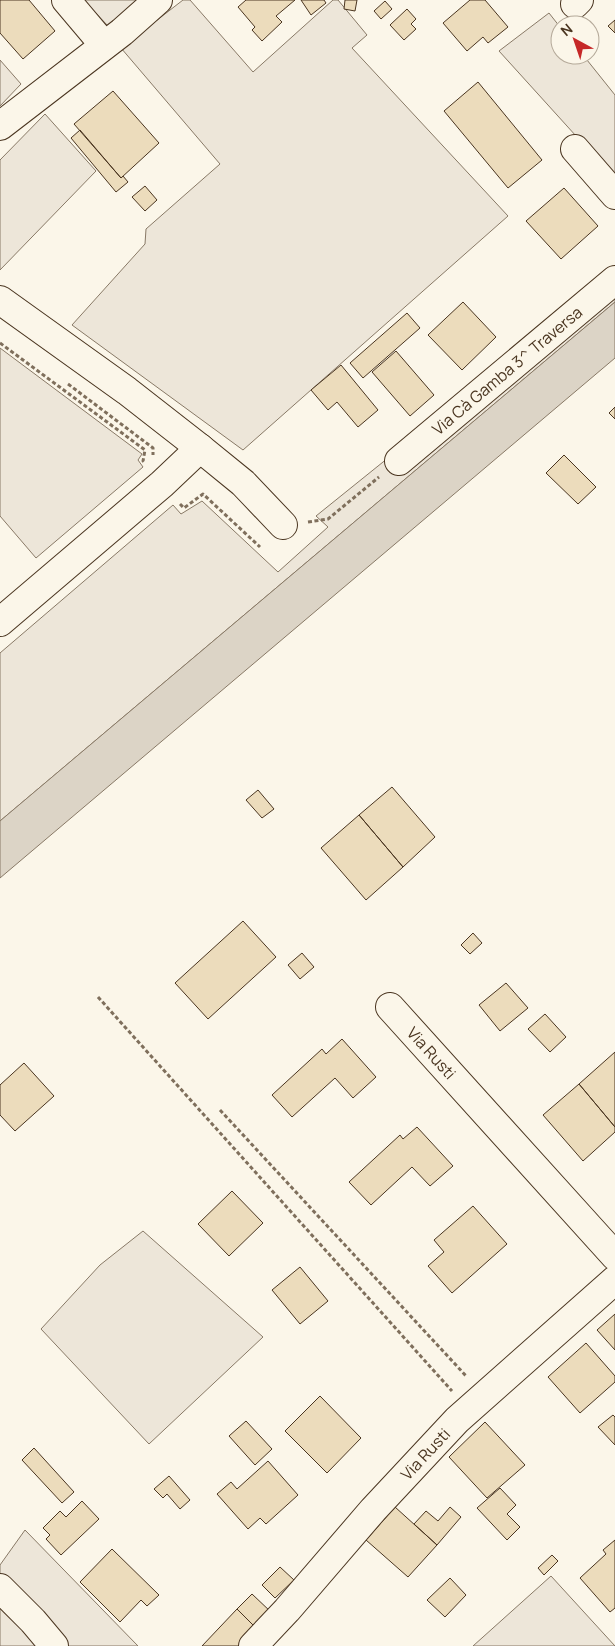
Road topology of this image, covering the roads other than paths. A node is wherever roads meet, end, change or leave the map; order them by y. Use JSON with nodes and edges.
{"nodes":[{"id":1,"x":66,"y":0,"type":"edge"},
{"id":2,"x":158,"y":0,"type":"edge"},
{"id":3,"x":104,"y":45,"type":"junction"},
{"id":4,"x":0,"y":126,"type":"edge"},
{"id":5,"x":575,"y":149,"type":"dead end"},
{"id":6,"x":615,"y":195,"type":"edge"},
{"id":7,"x":615,"y":280,"type":"edge"},
{"id":8,"x":0,"y":300,"type":"edge"},
{"id":9,"x":200,"y":448,"type":"junction"},
{"id":10,"x":399,"y":461,"type":"road end"},
{"id":11,"x":283,"y":525,"type":"road end"},
{"id":12,"x":0,"y":622,"type":"edge"},
{"id":13,"x":390,"y":1007,"type":"dead end"},
{"id":14,"x":615,"y":1256,"type":"edge"},
{"id":15,"x":615,"y":1280,"type":"edge"},
{"id":16,"x":0,"y":1588,"type":"edge"},
{"id":17,"x":54,"y":1646,"type":"edge"},
{"id":18,"x":253,"y":1646,"type":"edge"}],
"edges":[{"from":1,"to":3,"type":"street"},
{"from":2,"to":3,"type":"street"},
{"from":3,"to":4,"type":"street"},
{"from":5,"to":6,"type":"street"},
{"from":7,"to":10,"type":"street","name":"Via Cà Gamba 3^ Traversa"},
{"from":8,"to":9,"type":"street"},
{"from":9,"to":11,"type":"street"},
{"from":9,"to":12,"type":"street"},
{"from":13,"to":14,"type":"street","name":"Via Rusti"},
{"from":15,"to":18,"type":"street","name":"Via Rusti"},
{"from":16,"to":17,"type":"street"}]}
